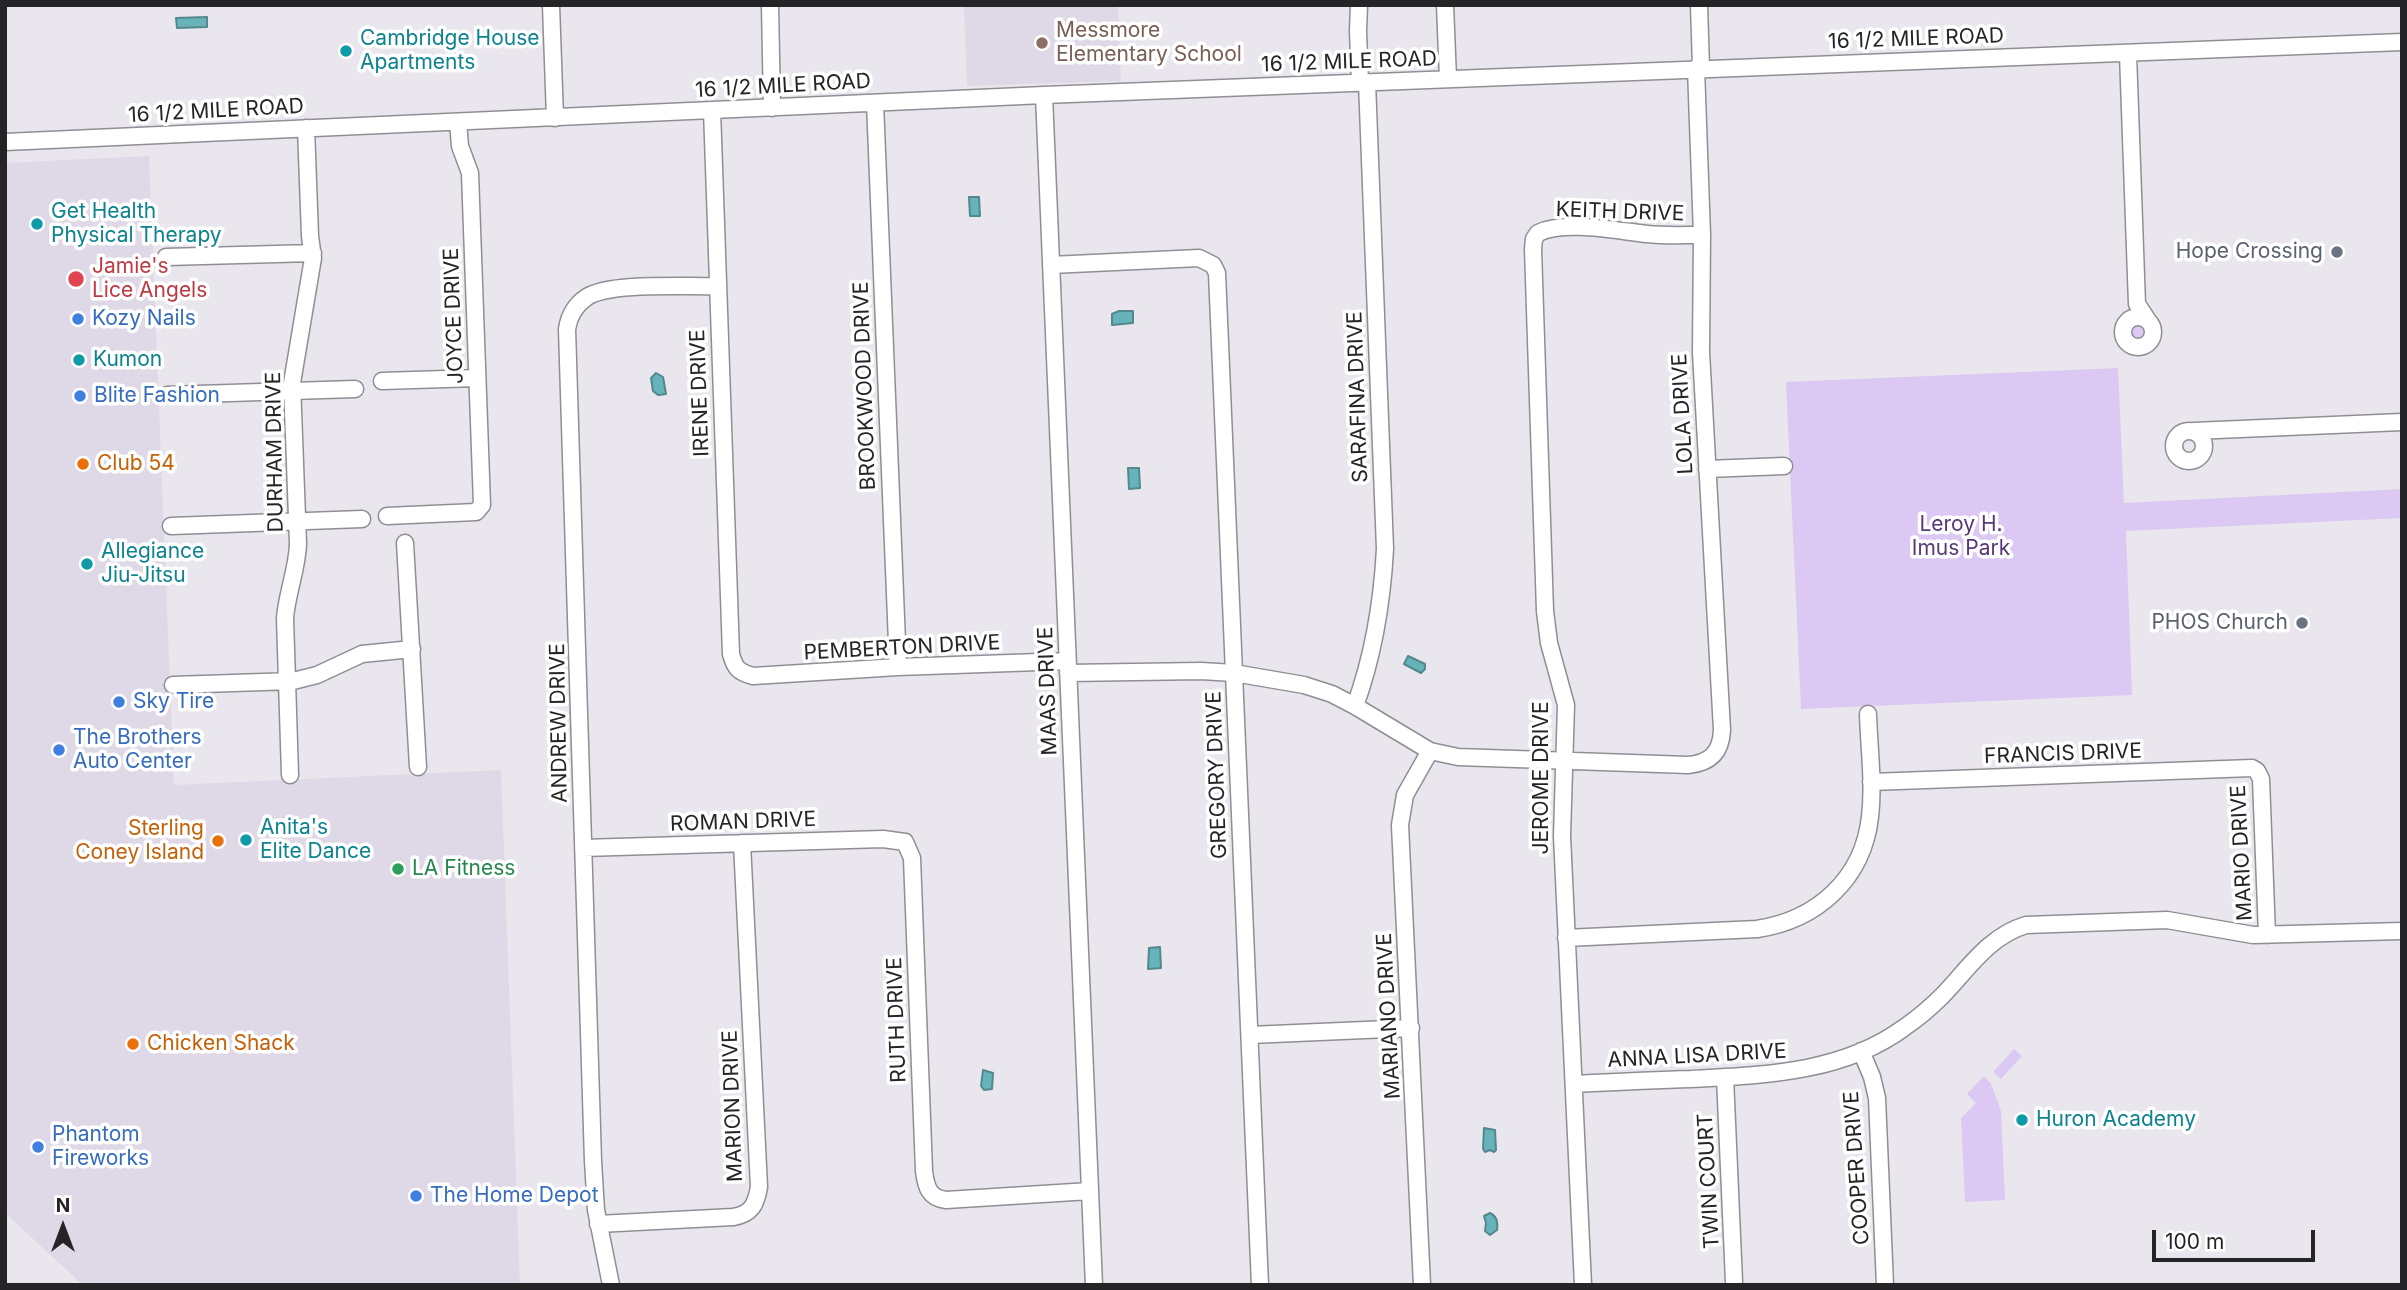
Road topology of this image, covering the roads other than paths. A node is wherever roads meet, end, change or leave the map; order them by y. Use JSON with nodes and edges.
{"nodes":[{"id":1,"x":551,"y":5,"type":"edge"},
{"id":2,"x":769,"y":5,"type":"edge"},
{"id":3,"x":1359,"y":5,"type":"edge"},
{"id":4,"x":1445,"y":5,"type":"edge"},
{"id":5,"x":1699,"y":5,"type":"edge"},
{"id":6,"x":2402,"y":42,"type":"edge"},
{"id":7,"x":2128,"y":54,"type":"junction"},
{"id":8,"x":1698,"y":68,"type":"junction"},
{"id":9,"x":1448,"y":79,"type":"junction"},
{"id":10,"x":1364,"y":82,"type":"junction"},
{"id":11,"x":1044,"y":95,"type":"junction"},
{"id":12,"x":875,"y":103,"type":"junction"},
{"id":13,"x":772,"y":108,"type":"junction"},
{"id":14,"x":712,"y":110,"type":"junction"},
{"id":15,"x":555,"y":118,"type":"junction"},
{"id":16,"x":458,"y":122,"type":"junction"},
{"id":17,"x":306,"y":128,"type":"junction"},
{"id":18,"x":5,"y":142,"type":"edge"},
{"id":19,"x":1538,"y":233,"type":"joint"},
{"id":20,"x":1702,"y":235,"type":"junction"},
{"id":21,"x":313,"y":253,"type":"junction"},
{"id":22,"x":166,"y":257,"type":"dead end"},
{"id":23,"x":1051,"y":265,"type":"junction"},
{"id":24,"x":717,"y":286,"type":"junction"},
{"id":25,"x":2137,"y":304,"type":"junction"},
{"id":26,"x":2147,"y":319,"type":"junction"},
{"id":27,"x":2128,"y":320,"type":"junction"},
{"id":28,"x":477,"y":378,"type":"junction"},
{"id":29,"x":382,"y":381,"type":"dead end"},
{"id":30,"x":355,"y":388,"type":"dead end"},
{"id":31,"x":292,"y":391,"type":"junction"},
{"id":32,"x":167,"y":395,"type":"dead end"},
{"id":33,"x":2402,"y":422,"type":"edge"},
{"id":34,"x":2214,"y":430,"type":"junction"},
{"id":35,"x":2194,"y":431,"type":"junction"},
{"id":36,"x":2204,"y":447,"type":"junction"},
{"id":37,"x":1784,"y":466,"type":"dead end"},
{"id":38,"x":1707,"y":469,"type":"junction"},
{"id":39,"x":387,"y":516,"type":"dead end"},
{"id":40,"x":362,"y":519,"type":"dead end"},
{"id":41,"x":297,"y":521,"type":"junction"},
{"id":42,"x":171,"y":526,"type":"dead end"},
{"id":43,"x":405,"y":543,"type":"dead end"},
{"id":44,"x":412,"y":649,"type":"junction"},
{"id":45,"x":898,"y":667,"type":"junction"},
{"id":46,"x":1068,"y":667,"type":"junction"},
{"id":47,"x":740,"y":672,"type":"joint"},
{"id":48,"x":1234,"y":673,"type":"junction"},
{"id":49,"x":288,"y":681,"type":"junction"},
{"id":50,"x":173,"y":685,"type":"dead end"},
{"id":51,"x":1355,"y":706,"type":"junction"},
{"id":52,"x":1868,"y":714,"type":"dead end"},
{"id":53,"x":1430,"y":751,"type":"junction"},
{"id":54,"x":1715,"y":756,"type":"joint"},
{"id":55,"x":1564,"y":761,"type":"junction"},
{"id":56,"x":418,"y":767,"type":"dead end"},
{"id":57,"x":2257,"y":771,"type":"joint"},
{"id":58,"x":290,"y":775,"type":"dead end"},
{"id":59,"x":1871,"y":782,"type":"junction"},
{"id":60,"x":905,"y":842,"type":"joint"},
{"id":61,"x":742,"y":843,"type":"junction"},
{"id":62,"x":583,"y":848,"type":"junction"},
{"id":63,"x":2402,"y":931,"type":"edge"},
{"id":64,"x":2267,"y":935,"type":"junction"},
{"id":65,"x":1566,"y":938,"type":"junction"},
{"id":66,"x":1411,"y":1028,"type":"junction"},
{"id":67,"x":1250,"y":1035,"type":"junction"},
{"id":68,"x":1861,"y":1051,"type":"junction"},
{"id":69,"x":1725,"y":1077,"type":"junction"},
{"id":70,"x":1574,"y":1084,"type":"junction"},
{"id":71,"x":1090,"y":1191,"type":"junction"},
{"id":72,"x":598,"y":1224,"type":"junction"},
{"id":73,"x":1734,"y":1282,"type":"dead end"},
{"id":74,"x":611,"y":1285,"type":"edge"},
{"id":75,"x":1094,"y":1285,"type":"edge"},
{"id":76,"x":1260,"y":1285,"type":"edge"},
{"id":77,"x":1422,"y":1285,"type":"edge"},
{"id":78,"x":1583,"y":1285,"type":"edge"},
{"id":79,"x":1885,"y":1285,"type":"edge"}],
"edges":[{"from":1,"to":15,"type":"street"},
{"from":2,"to":13,"type":"street"},
{"from":3,"to":10,"type":"street","name":"SARAFINA DRIVE"},
{"from":4,"to":9,"type":"street"},
{"from":5,"to":8,"type":"street","name":"LOLA DRIVE"},
{"from":6,"to":7,"type":"street","name":"16 1/2 MILE ROAD"},
{"from":7,"to":8,"type":"street","name":"16 1/2 MILE ROAD"},
{"from":7,"to":25,"type":"street"},
{"from":8,"to":9,"type":"street","name":"16 1/2 MILE ROAD"},
{"from":8,"to":20,"type":"street","name":"LOLA DRIVE"},
{"from":9,"to":10,"type":"street","name":"16 1/2 MILE ROAD"},
{"from":10,"to":11,"type":"street","name":"16 1/2 MILE ROAD"},
{"from":10,"to":51,"type":"street","name":"SARAFINA DRIVE"},
{"from":11,"to":12,"type":"street","name":"16 1/2 MILE ROAD"},
{"from":11,"to":23,"type":"street","name":"MAAS DRIVE"},
{"from":12,"to":13,"type":"street","name":"16 1/2 MILE ROAD"},
{"from":12,"to":45,"type":"street","name":"BROOKWOOD DRIVE"},
{"from":13,"to":14,"type":"street","name":"16 1/2 MILE ROAD"},
{"from":14,"to":15,"type":"street","name":"16 1/2 MILE ROAD"},
{"from":14,"to":24,"type":"street","name":"IRENE DRIVE"},
{"from":15,"to":16,"type":"street","name":"16 1/2 MILE ROAD"},
{"from":16,"to":17,"type":"street","name":"16 1/2 MILE ROAD"},
{"from":16,"to":28,"type":"street","name":"JOYCE DRIVE"},
{"from":17,"to":18,"type":"street","name":"16 1/2 MILE ROAD"},
{"from":17,"to":21,"type":"street","name":"DURHAM DRIVE"},
{"from":19,"to":20,"type":"street","name":"KEITH DRIVE"},
{"from":19,"to":55,"type":"street","name":"JEROME DRIVE"},
{"from":20,"to":38,"type":"street","name":"LOLA DRIVE"},
{"from":21,"to":22,"type":"street"},
{"from":21,"to":31,"type":"street","name":"DURHAM DRIVE"},
{"from":23,"to":46,"type":"street","name":"MAAS DRIVE"},
{"from":23,"to":48,"type":"street","name":"GREGORY DRIVE"},
{"from":24,"to":47,"type":"street","name":"IRENE DRIVE"},
{"from":24,"to":62,"type":"street","name":"ANDREW DRIVE"},
{"from":25,"to":26,"type":"street"},
{"from":25,"to":27,"type":"street"},
{"from":26,"to":27,"type":"street"},
{"from":26,"to":27,"type":"street"},
{"from":28,"to":29,"type":"street"},
{"from":28,"to":39,"type":"street","name":"JOYCE DRIVE"},
{"from":30,"to":31,"type":"street"},
{"from":31,"to":32,"type":"street"},
{"from":31,"to":41,"type":"street","name":"DURHAM DRIVE"},
{"from":33,"to":34,"type":"street"},
{"from":34,"to":35,"type":"street"},
{"from":34,"to":36,"type":"street"},
{"from":35,"to":36,"type":"street"},
{"from":35,"to":36,"type":"street"},
{"from":37,"to":38,"type":"street"},
{"from":38,"to":54,"type":"street","name":"LOLA DRIVE"},
{"from":40,"to":41,"type":"street"},
{"from":41,"to":42,"type":"street"},
{"from":41,"to":49,"type":"street","name":"DURHAM DRIVE"},
{"from":43,"to":44,"type":"street"},
{"from":44,"to":49,"type":"street"},
{"from":44,"to":56,"type":"street"},
{"from":45,"to":46,"type":"street","name":"PEMBERTON DRIVE"},
{"from":45,"to":47,"type":"street","name":"PEMBERTON DRIVE"},
{"from":46,"to":48,"type":"street","name":"PEMBERTON DRIVE"},
{"from":46,"to":71,"type":"street","name":"MAAS DRIVE"},
{"from":48,"to":51,"type":"street","name":"PEMBERTON DRIVE"},
{"from":48,"to":67,"type":"street","name":"GREGORY DRIVE"},
{"from":49,"to":50,"type":"street"},
{"from":49,"to":58,"type":"street","name":"DURHAM DRIVE"},
{"from":51,"to":53,"type":"street","name":"PEMBERTON DRIVE"},
{"from":52,"to":59,"type":"street"},
{"from":53,"to":55,"type":"street","name":"PEMBERTON DRIVE"},
{"from":53,"to":66,"type":"street","name":"MARIANO DRIVE"},
{"from":54,"to":55,"type":"street","name":"PEMBERTON DRIVE"},
{"from":55,"to":65,"type":"street","name":"JEROME DRIVE"},
{"from":57,"to":59,"type":"street","name":"FRANCIS DRIVE"},
{"from":57,"to":64,"type":"street","name":"MARIO DRIVE"},
{"from":59,"to":65,"type":"street"},
{"from":60,"to":61,"type":"street","name":"ROMAN DRIVE"},
{"from":60,"to":71,"type":"street","name":"RUTH DRIVE"},
{"from":61,"to":62,"type":"street","name":"ROMAN DRIVE"},
{"from":61,"to":72,"type":"street","name":"MARION DRIVE"},
{"from":62,"to":72,"type":"street","name":"ANDREW DRIVE"},
{"from":63,"to":64,"type":"street","name":"ANNA LISA DRIVE"},
{"from":64,"to":68,"type":"street","name":"ANNA LISA DRIVE"},
{"from":65,"to":70,"type":"street","name":"JEROME DRIVE"},
{"from":66,"to":67,"type":"street"},
{"from":66,"to":77,"type":"street","name":"MARIANO DRIVE"},
{"from":67,"to":76,"type":"street","name":"GREGORY DRIVE"},
{"from":68,"to":69,"type":"street","name":"ANNA LISA DRIVE"},
{"from":68,"to":79,"type":"street","name":"COOPER DRIVE"},
{"from":69,"to":70,"type":"street","name":"ANNA LISA DRIVE"},
{"from":69,"to":73,"type":"street","name":"TWIN COURT"},
{"from":70,"to":78,"type":"street","name":"JEROME DRIVE"},
{"from":71,"to":75,"type":"street","name":"MAAS DRIVE"},
{"from":72,"to":74,"type":"street","name":"ANDREW DRIVE"}]}
